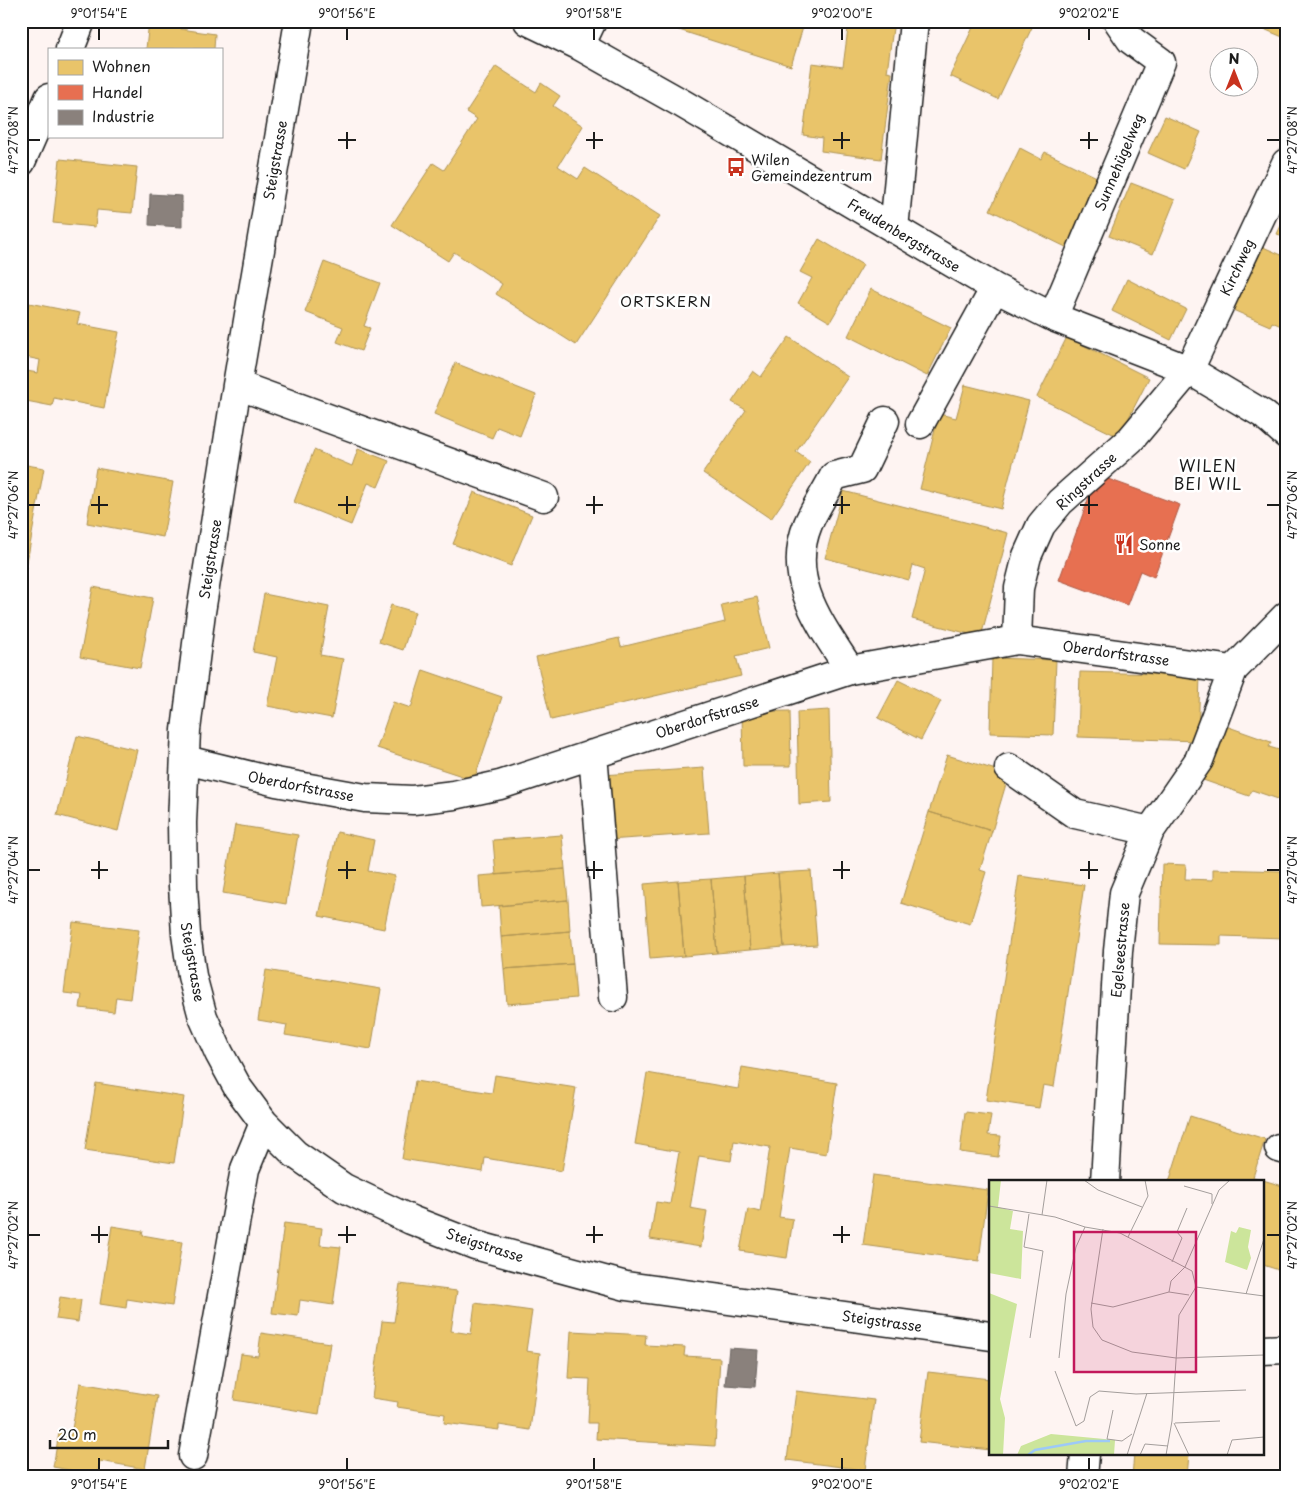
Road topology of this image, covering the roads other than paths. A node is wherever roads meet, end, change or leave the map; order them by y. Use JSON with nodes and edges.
{"nodes":[{"id":1,"x":81,"y":21,"type":"edge"},
{"id":2,"x":299,"y":21,"type":"edge"},
{"id":3,"x":528,"y":21,"type":"edge"},
{"id":4,"x":592,"y":21,"type":"edge"},
{"id":5,"x":914,"y":21,"type":"edge"},
{"id":6,"x":1118,"y":21,"type":"edge"},
{"id":7,"x":580,"y":46,"type":"junction"},
{"id":8,"x":70,"y":48,"type":"edge"},
{"id":9,"x":48,"y":100,"type":"edge"},
{"id":10,"x":21,"y":162,"type":"edge"},
{"id":11,"x":1286,"y":163,"type":"edge"},
{"id":12,"x":894,"y":229,"type":"junction"},
{"id":13,"x":995,"y":288,"type":"junction"},
{"id":14,"x":1054,"y":316,"type":"junction"},
{"id":15,"x":1189,"y":370,"type":"junction"},
{"id":16,"x":237,"y":385,"type":"junction"},
{"id":17,"x":885,"y":421,"type":"dead end"},
{"id":18,"x":920,"y":424,"type":"dead end"},
{"id":19,"x":1286,"y":434,"type":"edge"},
{"id":20,"x":544,"y":497,"type":"dead end"},
{"id":21,"x":1286,"y":616,"type":"edge"},
{"id":22,"x":1016,"y":640,"type":"junction"},
{"id":23,"x":850,"y":670,"type":"junction"},
{"id":24,"x":1233,"y":670,"type":"junction"},
{"id":25,"x":594,"y":754,"type":"junction"},
{"id":26,"x":186,"y":760,"type":"junction"},
{"id":27,"x":1009,"y":768,"type":"dead end"},
{"id":28,"x":1150,"y":831,"type":"junction"},
{"id":29,"x":614,"y":997,"type":"dead end"},
{"id":30,"x":264,"y":1123,"type":"junction"},
{"id":31,"x":1105,"y":1180,"type":"edge"},
{"id":32,"x":989,"y":1336,"type":"edge"},
{"id":33,"x":1286,"y":1349,"type":"edge"},
{"id":34,"x":1264,"y":1350,"type":"edge"},
{"id":35,"x":193,"y":1456,"type":"dead end"},
{"id":36,"x":1085,"y":1456,"type":"edge"},
{"id":37,"x":1083,"y":1477,"type":"edge"}],
"edges":[{"from":1,"to":8,"type":"street"},
{"from":2,"to":16,"type":"street","name":"Steigstrasse"},
{"from":3,"to":7,"type":"street","name":"Freudenbergstrasse"},
{"from":4,"to":7,"type":"street"},
{"from":5,"to":12,"type":"street"},
{"from":6,"to":14,"type":"street","name":"Sunnehügelweg"},
{"from":7,"to":12,"type":"street","name":"Freudenbergstrasse"},
{"from":9,"to":10,"type":"street"},
{"from":11,"to":15,"type":"street","name":"Kirchweg"},
{"from":12,"to":13,"type":"street","name":"Freudenbergstrasse"},
{"from":13,"to":14,"type":"street","name":"Freudenbergstrasse"},
{"from":13,"to":18,"type":"street"},
{"from":14,"to":15,"type":"street","name":"Freudenbergstrasse"},
{"from":15,"to":19,"type":"street","name":"Freudenbergstrasse"},
{"from":15,"to":22,"type":"street","name":"Ringstrasse"},
{"from":16,"to":20,"type":"street"},
{"from":16,"to":26,"type":"street","name":"Steigstrasse"},
{"from":17,"to":23,"type":"street"},
{"from":21,"to":24,"type":"street","name":"Egelseestrasse"},
{"from":22,"to":23,"type":"street","name":"Oberdorfstrasse"},
{"from":22,"to":24,"type":"street","name":"Oberdorfstrasse"},
{"from":23,"to":25,"type":"street","name":"Oberdorfstrasse"},
{"from":24,"to":28,"type":"street","name":"Egelseestrasse"},
{"from":25,"to":26,"type":"street","name":"Oberdorfstrasse"},
{"from":25,"to":29,"type":"street"},
{"from":26,"to":30,"type":"street","name":"Steigstrasse"},
{"from":27,"to":28,"type":"street"},
{"from":28,"to":31,"type":"street","name":"Egelseestrasse"},
{"from":30,"to":32,"type":"street","name":"Steigstrasse"},
{"from":30,"to":35,"type":"street"},
{"from":33,"to":34,"type":"street"},
{"from":36,"to":37,"type":"street"}]}
